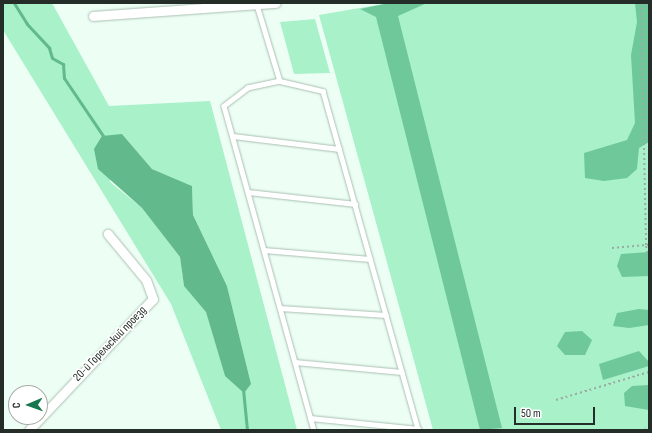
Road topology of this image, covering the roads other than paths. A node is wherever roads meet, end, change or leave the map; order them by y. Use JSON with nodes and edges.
{"nodes":[{"id":1,"x":276,"y":3,"type":"edge"},
{"id":2,"x":258,"y":5,"type":"junction"},
{"id":3,"x":93,"y":16,"type":"dead end"},
{"id":4,"x":280,"y":81,"type":"junction"},
{"id":5,"x":232,"y":136,"type":"junction"},
{"id":6,"x":339,"y":149,"type":"junction"},
{"id":7,"x":248,"y":192,"type":"junction"},
{"id":8,"x":355,"y":204,"type":"junction"},
{"id":9,"x":108,"y":234,"type":"dead end"},
{"id":10,"x":264,"y":250,"type":"junction"},
{"id":11,"x":370,"y":259,"type":"junction"},
{"id":12,"x":280,"y":308,"type":"junction"},
{"id":13,"x":386,"y":315,"type":"junction"},
{"id":14,"x":295,"y":362,"type":"junction"},
{"id":15,"x":402,"y":372,"type":"junction"},
{"id":16,"x":310,"y":418,"type":"junction"},
{"id":17,"x":29,"y":430,"type":"edge"},
{"id":18,"x":314,"y":430,"type":"edge"},
{"id":19,"x":418,"y":430,"type":"edge"}],
"edges":[{"from":1,"to":2,"type":"street"},
{"from":2,"to":3,"type":"street"},
{"from":2,"to":4,"type":"lane"},
{"from":4,"to":5,"type":"lane"},
{"from":4,"to":6,"type":"lane"},
{"from":5,"to":6,"type":"lane"},
{"from":5,"to":7,"type":"lane"},
{"from":6,"to":8,"type":"lane"},
{"from":7,"to":8,"type":"lane"},
{"from":7,"to":10,"type":"lane"},
{"from":8,"to":11,"type":"lane"},
{"from":9,"to":17,"type":"street","name":"20-й Горельский проезд"},
{"from":10,"to":11,"type":"lane"},
{"from":10,"to":12,"type":"lane"},
{"from":11,"to":13,"type":"lane"},
{"from":12,"to":13,"type":"lane"},
{"from":12,"to":14,"type":"lane"},
{"from":13,"to":15,"type":"lane"},
{"from":14,"to":15,"type":"lane"},
{"from":14,"to":16,"type":"lane"},
{"from":15,"to":19,"type":"lane"},
{"from":16,"to":18,"type":"lane"},
{"from":16,"to":19,"type":"lane"}]}
